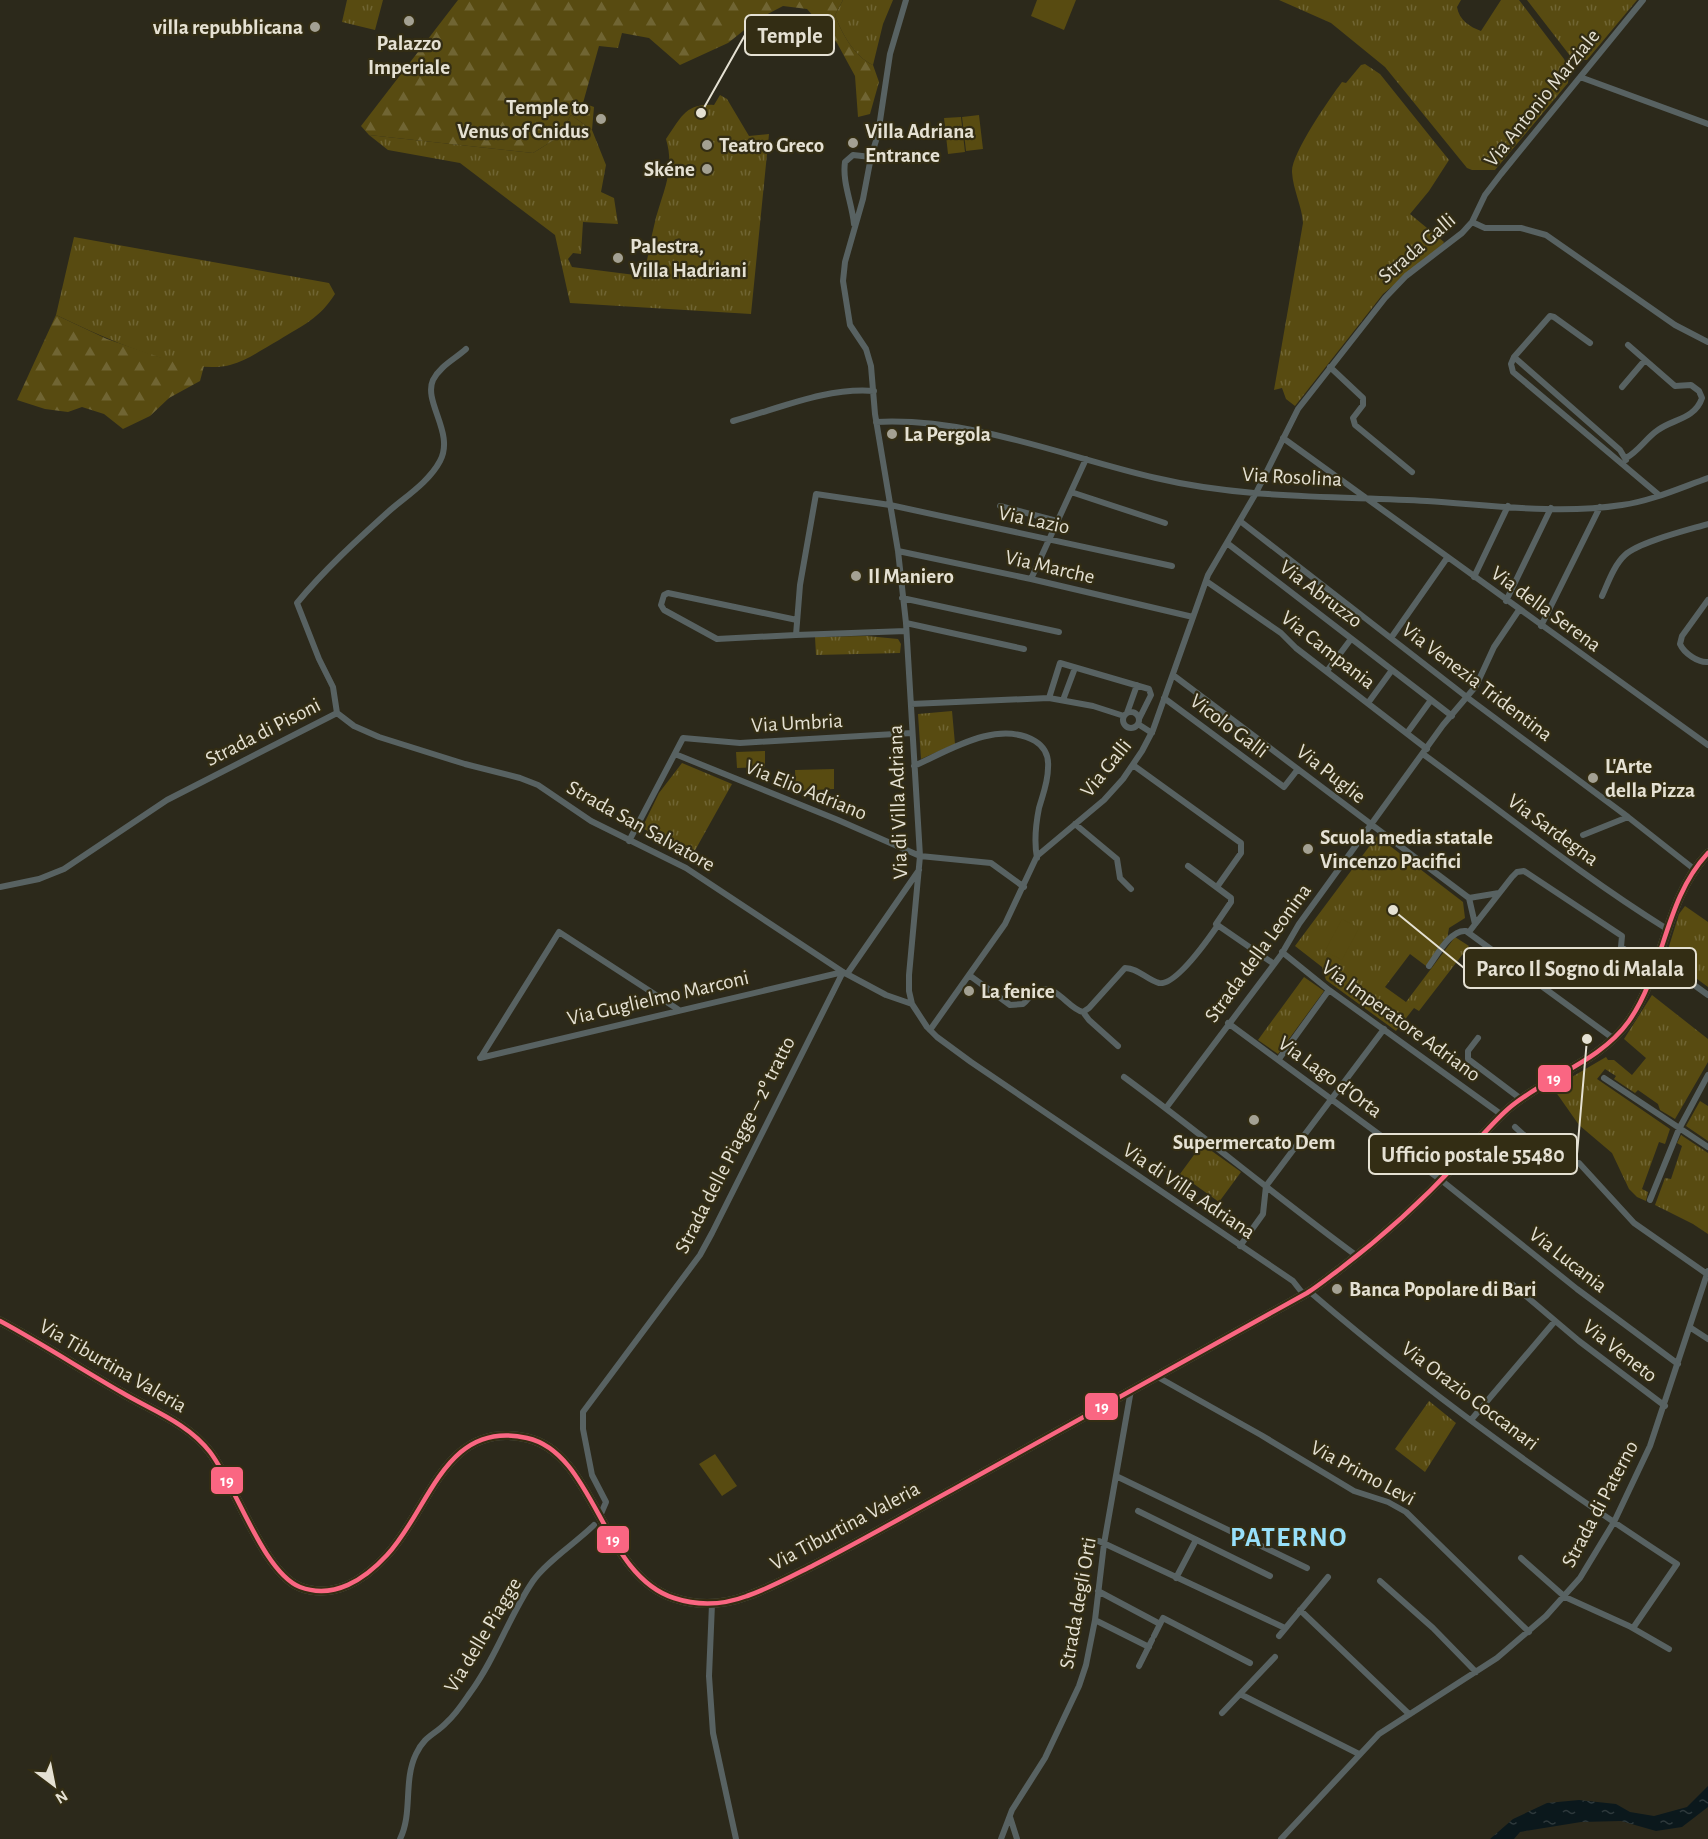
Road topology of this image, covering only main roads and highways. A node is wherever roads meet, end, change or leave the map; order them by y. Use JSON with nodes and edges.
{"nodes":[{"id":1,"x":1708,"y":853,"type":"edge"},
{"id":2,"x":0,"y":1321,"type":"edge"}],
"edges":[{"from":1,"to":2,"type":"main road","name":"Via Tiburtina Valeria"}]}
